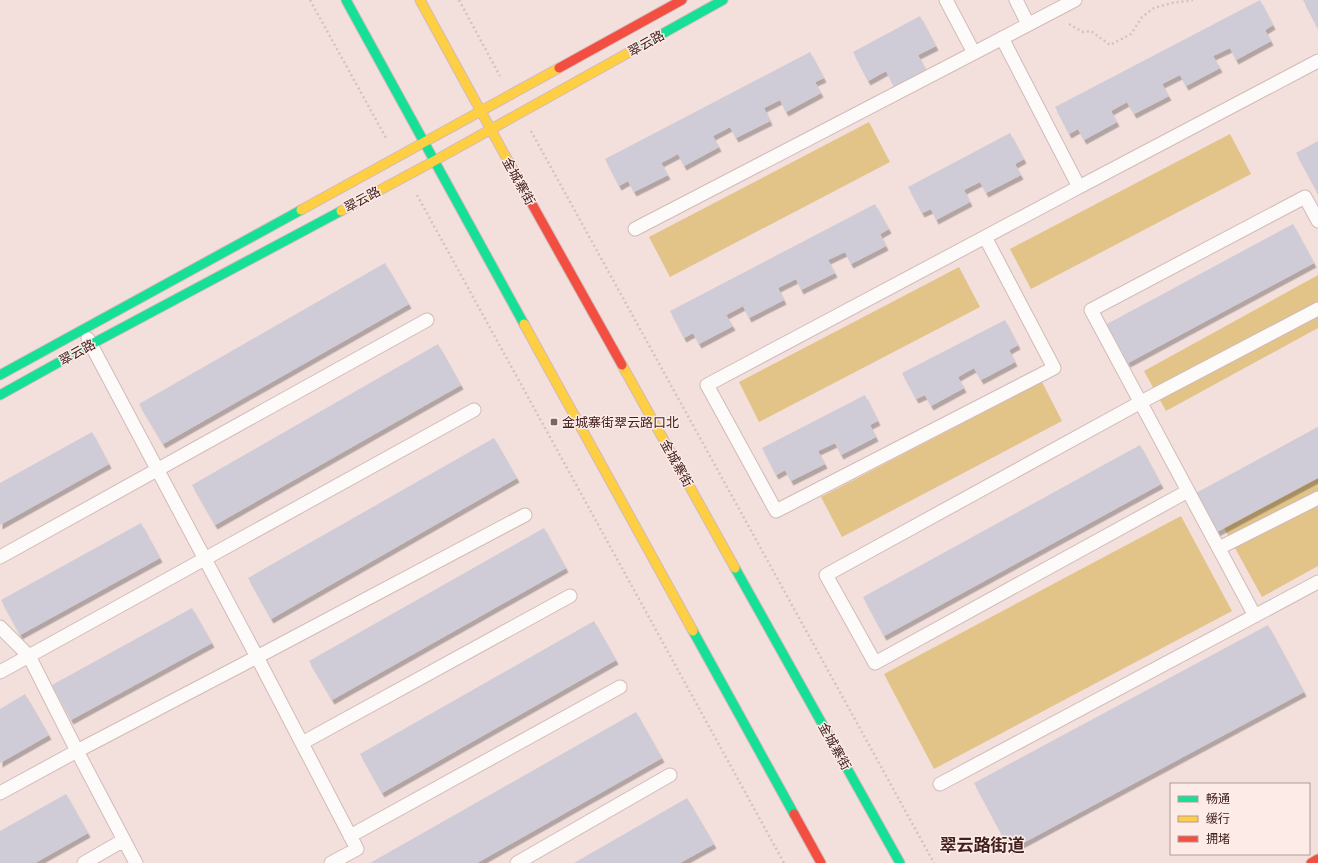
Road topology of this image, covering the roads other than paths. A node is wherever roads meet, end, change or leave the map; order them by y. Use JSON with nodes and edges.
{"nodes":[{"id":1,"x":346,"y":0,"type":"edge"},
{"id":2,"x":420,"y":0,"type":"edge"},
{"id":3,"x":682,"y":0,"type":"edge"},
{"id":4,"x":723,"y":0,"type":"edge"},
{"id":5,"x":946,"y":0,"type":"edge"},
{"id":6,"x":1016,"y":0,"type":"edge"},
{"id":7,"x":1075,"y":0,"type":"edge"},
{"id":8,"x":1028,"y":24,"type":"junction"},
{"id":9,"x":1002,"y":38,"type":"junction"},
{"id":10,"x":974,"y":53,"type":"junction"},
{"id":11,"x":1318,"y":62,"type":"edge"},
{"id":12,"x":481,"y":112,"type":"junction"},
{"id":13,"x":490,"y":129,"type":"junction"},
{"id":14,"x":424,"y":143,"type":"junction"},
{"id":15,"x":434,"y":160,"type":"junction"},
{"id":16,"x":1079,"y":187,"type":"junction"},
{"id":17,"x":1318,"y":221,"type":"edge"},
{"id":18,"x":635,"y":229,"type":"dead end"},
{"id":19,"x":985,"y":237,"type":"junction"},
{"id":20,"x":1318,"y":309,"type":"edge"},
{"id":21,"x":427,"y":320,"type":"dead end"},
{"id":22,"x":84,"y":328,"type":"junction"},
{"id":23,"x":90,"y":345,"type":"junction"},
{"id":24,"x":0,"y":375,"type":"edge"},
{"id":25,"x":0,"y":395,"type":"edge"},
{"id":26,"x":1141,"y":402,"type":"junction"},
{"id":27,"x":474,"y":410,"type":"dead end"},
{"id":28,"x":157,"y":470,"type":"junction"},
{"id":29,"x":1188,"y":491,"type":"junction"},
{"id":30,"x":1318,"y":498,"type":"edge"},
{"id":31,"x":525,"y":515,"type":"dead end"},
{"id":32,"x":1219,"y":548,"type":"junction"},
{"id":33,"x":0,"y":557,"type":"edge"},
{"id":34,"x":205,"y":559,"type":"junction"},
{"id":35,"x":1318,"y":582,"type":"edge"},
{"id":36,"x":570,"y":596,"type":"dead end"},
{"id":37,"x":1255,"y":616,"type":"junction"},
{"id":38,"x":0,"y":627,"type":"edge"},
{"id":39,"x":29,"y":656,"type":"junction"},
{"id":40,"x":257,"y":657,"type":"junction"},
{"id":41,"x":0,"y":672,"type":"edge"},
{"id":42,"x":620,"y":687,"type":"dead end"},
{"id":43,"x":302,"y":743,"type":"junction"},
{"id":44,"x":78,"y":751,"type":"junction"},
{"id":45,"x":670,"y":775,"type":"dead end"},
{"id":46,"x":940,"y":784,"type":"dead end"},
{"id":47,"x":0,"y":793,"type":"edge"},
{"id":48,"x":350,"y":836,"type":"junction"},
{"id":49,"x":124,"y":840,"type":"junction"},
{"id":50,"x":1318,"y":859,"type":"edge"},
{"id":51,"x":84,"y":863,"type":"edge"},
{"id":52,"x":136,"y":863,"type":"edge"},
{"id":53,"x":331,"y":863,"type":"edge"},
{"id":54,"x":517,"y":863,"type":"edge"},
{"id":55,"x":822,"y":863,"type":"edge"},
{"id":56,"x":900,"y":863,"type":"edge"},
{"id":57,"x":1311,"y":863,"type":"edge"}],
"edges":[{"from":1,"to":14,"type":"main road"},
{"from":2,"to":12,"type":"main road","name":"金城寨街"},
{"from":3,"to":12,"type":"main road","name":"翠云路"},
{"from":4,"to":13,"type":"main road","name":"翠云路"},
{"from":5,"to":10,"type":"lane"},
{"from":6,"to":8,"type":"lane"},
{"from":7,"to":8,"type":"lane"},
{"from":8,"to":9,"type":"lane"},
{"from":9,"to":10,"type":"lane"},
{"from":9,"to":16,"type":"lane"},
{"from":10,"to":18,"type":"lane"},
{"from":11,"to":16,"type":"lane"},
{"from":12,"to":13,"type":"main road","name":"金城寨街"},
{"from":12,"to":14,"type":"main road","name":"翠云路"},
{"from":13,"to":15,"type":"main road","name":"翠云路"},
{"from":13,"to":56,"type":"main road","name":"金城寨街"},
{"from":14,"to":15,"type":"main road"},
{"from":14,"to":22,"type":"main road","name":"翠云路"},
{"from":15,"to":23,"type":"main road","name":"翠云路"},
{"from":15,"to":55,"type":"main road"},
{"from":16,"to":19,"type":"lane"},
{"from":17,"to":26,"type":"lane"},
{"from":19,"to":19,"type":"lane"},
{"from":20,"to":26,"type":"lane"},
{"from":21,"to":28,"type":"lane"},
{"from":22,"to":23,"type":"lane"},
{"from":22,"to":24,"type":"main road","name":"翠云路"},
{"from":23,"to":25,"type":"main road","name":"翠云路"},
{"from":23,"to":28,"type":"lane"},
{"from":26,"to":29,"type":"lane"},
{"from":26,"to":29,"type":"lane"},
{"from":27,"to":34,"type":"lane"},
{"from":28,"to":33,"type":"lane"},
{"from":28,"to":34,"type":"lane"},
{"from":29,"to":32,"type":"lane"},
{"from":30,"to":32,"type":"lane"},
{"from":31,"to":40,"type":"lane"},
{"from":32,"to":37,"type":"lane"},
{"from":34,"to":39,"type":"lane"},
{"from":34,"to":40,"type":"lane"},
{"from":35,"to":37,"type":"lane"},
{"from":36,"to":43,"type":"lane"},
{"from":37,"to":46,"type":"lane"},
{"from":38,"to":39,"type":"lane"},
{"from":39,"to":41,"type":"lane"},
{"from":39,"to":44,"type":"lane"},
{"from":40,"to":43,"type":"lane"},
{"from":40,"to":44,"type":"lane"},
{"from":42,"to":48,"type":"lane"},
{"from":43,"to":48,"type":"lane"},
{"from":44,"to":47,"type":"lane"},
{"from":44,"to":49,"type":"lane"},
{"from":45,"to":54,"type":"lane"},
{"from":48,"to":53,"type":"lane"},
{"from":49,"to":51,"type":"lane"},
{"from":49,"to":52,"type":"lane"},
{"from":50,"to":57,"type":"main road"}]}
